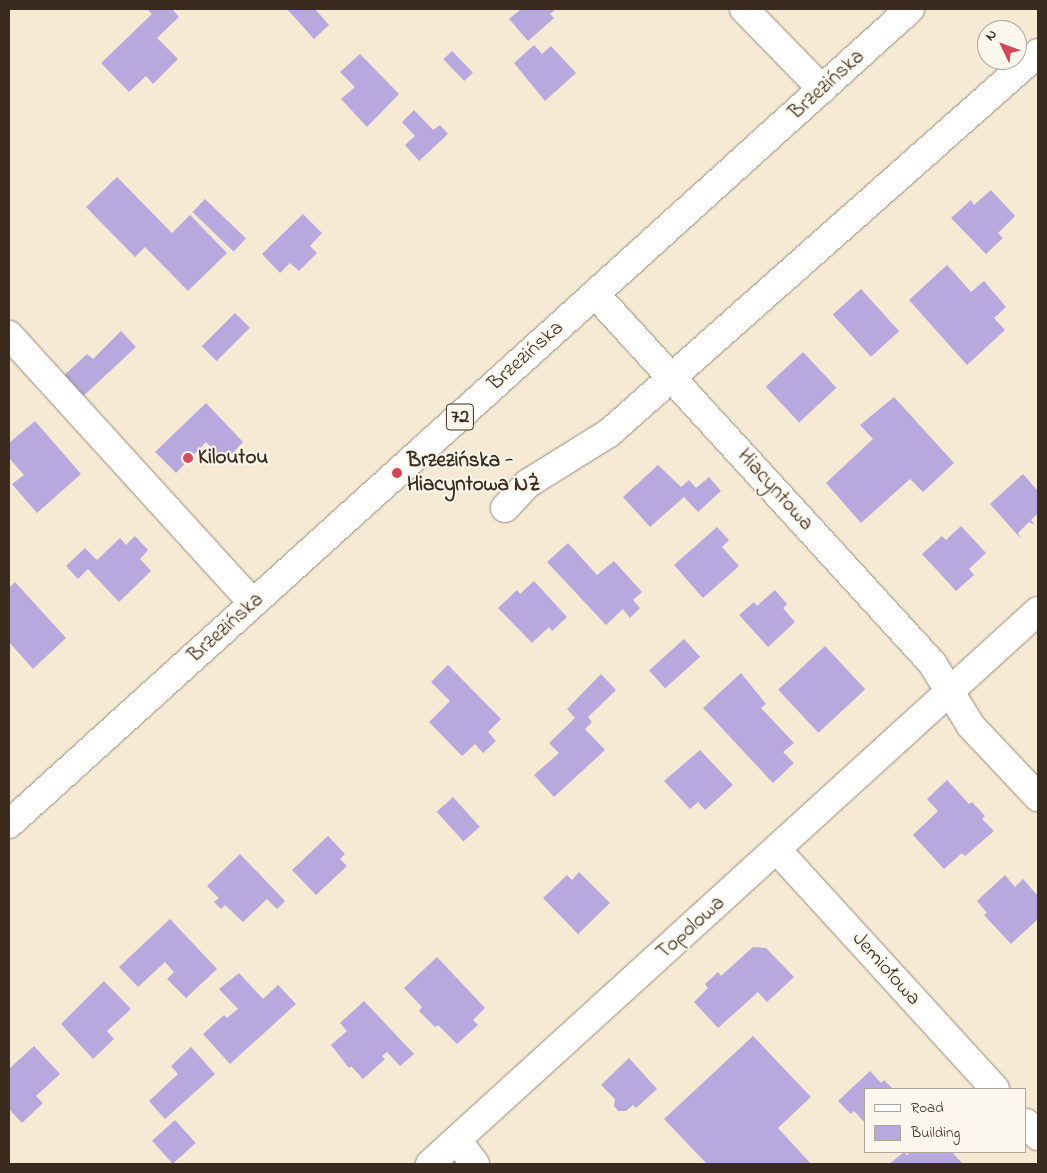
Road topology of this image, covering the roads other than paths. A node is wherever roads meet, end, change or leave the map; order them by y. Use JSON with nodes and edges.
{"nodes":[{"id":1,"x":744,"y":9,"type":"edge"},
{"id":2,"x":910,"y":9,"type":"edge"},
{"id":3,"x":1038,"y":53,"type":"edge"},
{"id":4,"x":822,"y":89,"type":"junction"},
{"id":5,"x":595,"y":294,"type":"junction"},
{"id":6,"x":9,"y":335,"type":"edge"},
{"id":7,"x":672,"y":376,"type":"junction"},
{"id":8,"x":505,"y":508,"type":"dead end"},
{"id":9,"x":254,"y":603,"type":"junction"},
{"id":10,"x":1038,"y":611,"type":"edge"},
{"id":11,"x":951,"y":691,"type":"junction"},
{"id":12,"x":1038,"y":797,"type":"edge"},
{"id":13,"x":9,"y":824,"type":"edge"},
{"id":14,"x":777,"y":850,"type":"junction"},
{"id":15,"x":994,"y":1088,"type":"edge"},
{"id":16,"x":1027,"y":1124,"type":"edge"},
{"id":17,"x":1038,"y":1136,"type":"edge"},
{"id":18,"x":457,"y":1140,"type":"junction"},
{"id":19,"x":430,"y":1164,"type":"edge"},
{"id":20,"x":476,"y":1164,"type":"edge"}],
"edges":[{"from":1,"to":4,"type":"street"},
{"from":2,"to":4,"type":"street","name":"Brzezińska","number":"72"},
{"from":3,"to":7,"type":"street"},
{"from":4,"to":5,"type":"street","name":"Brzezińska","number":"72"},
{"from":5,"to":7,"type":"street","name":"Hiacyntowa"},
{"from":5,"to":9,"type":"street","name":"Brzezińska","number":"72"},
{"from":6,"to":9,"type":"street"},
{"from":7,"to":8,"type":"street"},
{"from":7,"to":11,"type":"street","name":"Hiacyntowa"},
{"from":9,"to":13,"type":"street","name":"Brzezińska","number":"72"},
{"from":10,"to":11,"type":"street","name":"Topolowa"},
{"from":11,"to":12,"type":"street"},
{"from":11,"to":14,"type":"street","name":"Topolowa"},
{"from":14,"to":15,"type":"street","name":"Jemiołowa"},
{"from":14,"to":18,"type":"street","name":"Topolowa"},
{"from":16,"to":17,"type":"street"},
{"from":18,"to":19,"type":"street","name":"Topolowa"},
{"from":18,"to":20,"type":"street"}]}
